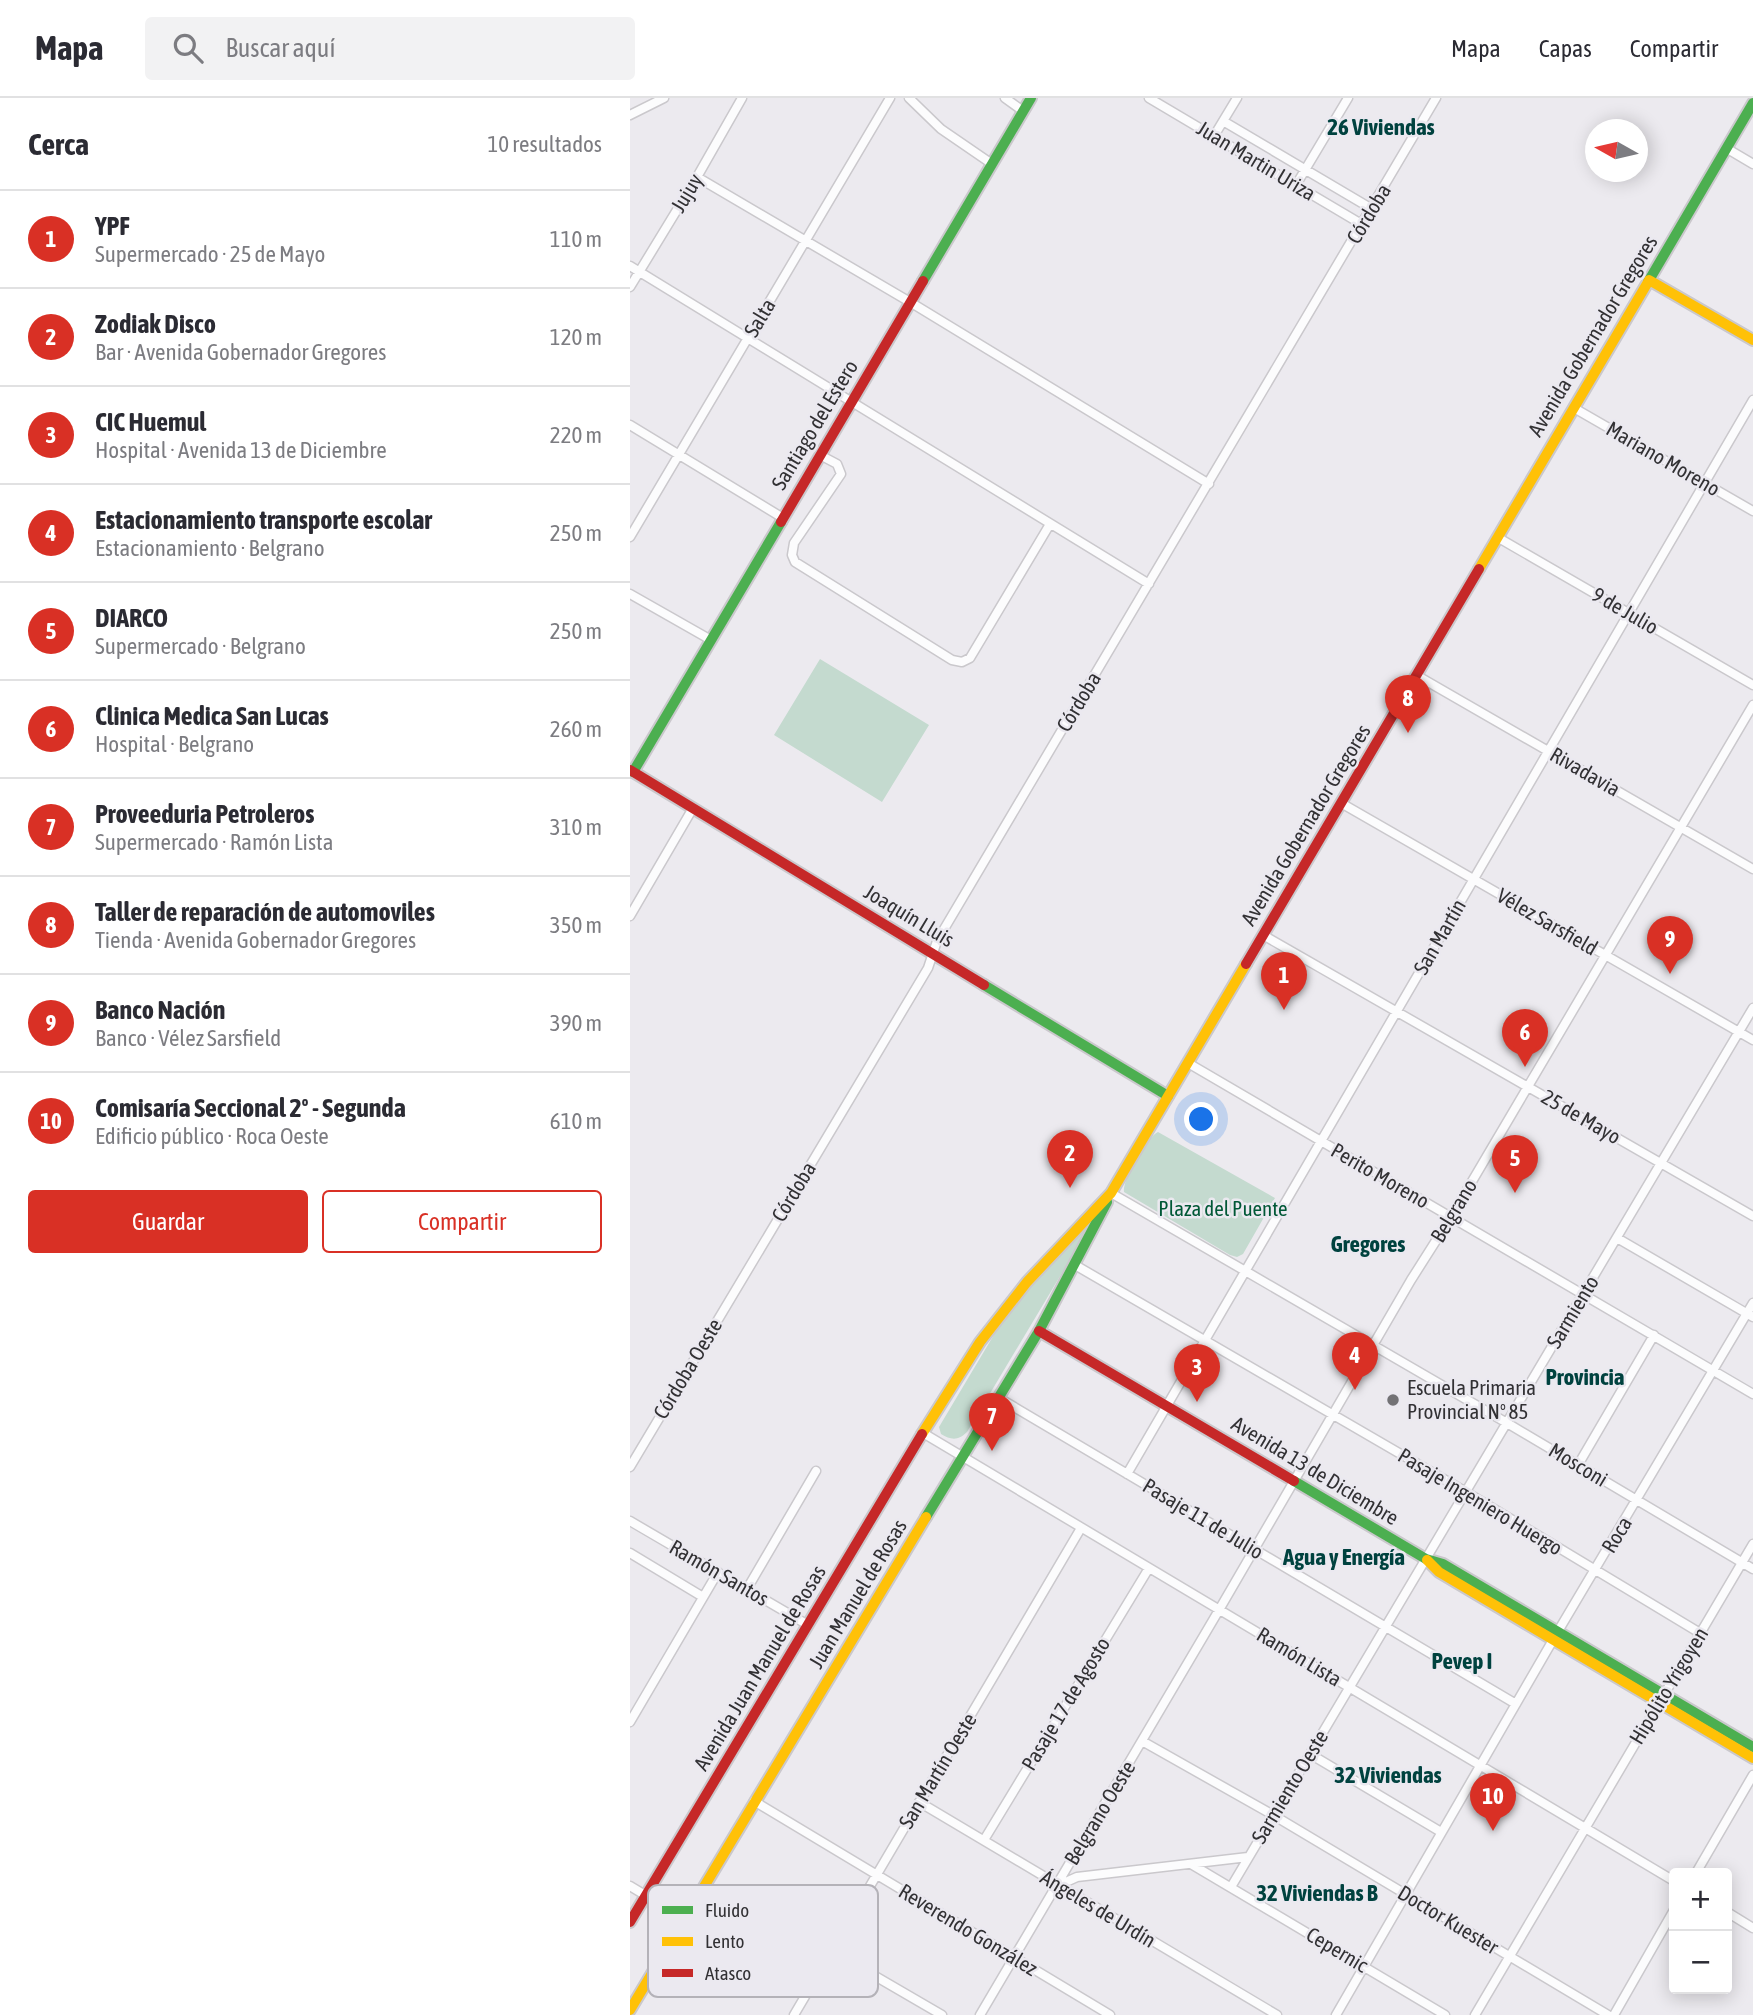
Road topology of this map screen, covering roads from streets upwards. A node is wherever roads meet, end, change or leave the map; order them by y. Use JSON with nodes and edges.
{"nodes":[{"id":1,"x":664,"y":98,"type":"edge"},
{"id":2,"x":741,"y":98,"type":"edge"},
{"id":3,"x":890,"y":98,"type":"edge"},
{"id":4,"x":909,"y":98,"type":"edge"},
{"id":5,"x":1005,"y":98,"type":"edge"},
{"id":6,"x":1031,"y":98,"type":"edge"},
{"id":7,"x":1237,"y":98,"type":"edge"},
{"id":8,"x":1348,"y":98,"type":"edge"},
{"id":9,"x":1436,"y":98,"type":"edge"},
{"id":10,"x":1153,"y":99,"type":"edge"},
{"id":11,"x":1753,"y":103,"type":"edge"},
{"id":12,"x":1023,"y":111,"type":"junction"},
{"id":13,"x":630,"y":115,"type":"edge"},
{"id":14,"x":1223,"y":121,"type":"junction"},
{"id":15,"x":1214,"y":136,"type":"junction"},
{"id":16,"x":1726,"y":148,"type":"junction"},
{"id":17,"x":992,"y":164,"type":"junction"},
{"id":18,"x":1753,"y":164,"type":"edge"},
{"id":19,"x":1305,"y":169,"type":"junction"},
{"id":20,"x":697,"y":177,"type":"junction"},
{"id":21,"x":1296,"y":185,"type":"junction"},
{"id":22,"x":1372,"y":209,"type":"junction"},
{"id":23,"x":1363,"y":225,"type":"junction"},
{"id":24,"x":806,"y":240,"type":"junction"},
{"id":25,"x":630,"y":266,"type":"edge"},
{"id":26,"x":639,"y":272,"type":"junction"},
{"id":27,"x":1649,"y":280,"type":"junction"},
{"id":28,"x":630,"y":287,"type":"edge"},
{"id":29,"x":910,"y":302,"type":"junction"},
{"id":30,"x":748,"y":338,"type":"junction"},
{"id":31,"x":1753,"y":340,"type":"edge"},
{"id":32,"x":1753,"y":400,"type":"edge"},
{"id":33,"x":852,"y":401,"type":"junction"},
{"id":34,"x":1574,"y":408,"type":"junction"},
{"id":35,"x":630,"y":425,"type":"edge"},
{"id":36,"x":820,"y":455,"type":"junction"},
{"id":37,"x":680,"y":456,"type":"junction"},
{"id":38,"x":1704,"y":483,"type":"junction"},
{"id":39,"x":1209,"y":484,"type":"junction"},
{"id":40,"x":1753,"y":511,"type":"edge"},
{"id":41,"x":783,"y":518,"type":"junction"},
{"id":42,"x":1050,"y":524,"type":"junction"},
{"id":43,"x":630,"y":537,"type":"edge"},
{"id":44,"x":1497,"y":537,"type":"junction"},
{"id":45,"x":1149,"y":584,"type":"junction"},
{"id":46,"x":630,"y":594,"type":"edge"},
{"id":47,"x":1629,"y":613,"type":"junction"},
{"id":48,"x":711,"y":640,"type":"junction"},
{"id":49,"x":1416,"y":675,"type":"junction"},
{"id":50,"x":1753,"y":685,"type":"edge"},
{"id":51,"x":1753,"y":705,"type":"edge"},
{"id":52,"x":1548,"y":751,"type":"junction"},
{"id":53,"x":632,"y":771,"type":"edge"},
{"id":54,"x":1341,"y":803,"type":"junction"},
{"id":55,"x":693,"y":808,"type":"junction"},
{"id":56,"x":1681,"y":828,"type":"junction"},
{"id":57,"x":1753,"y":869,"type":"edge"},
{"id":58,"x":1473,"y":880,"type":"junction"},
{"id":59,"x":630,"y":916,"type":"edge"},
{"id":60,"x":1263,"y":935,"type":"junction"},
{"id":61,"x":934,"y":953,"type":"junction"},
{"id":62,"x":1605,"y":956,"type":"junction"},
{"id":63,"x":1753,"y":1008,"type":"edge"},
{"id":64,"x":1396,"y":1011,"type":"junction"},
{"id":65,"x":1739,"y":1032,"type":"junction"},
{"id":66,"x":1753,"y":1040,"type":"edge"},
{"id":67,"x":1188,"y":1063,"type":"junction"},
{"id":68,"x":1528,"y":1086,"type":"junction"},
{"id":69,"x":1168,"y":1096,"type":"junction"},
{"id":70,"x":1321,"y":1141,"type":"junction"},
{"id":71,"x":1661,"y":1162,"type":"junction"},
{"id":72,"x":1111,"y":1193,"type":"junction"},
{"id":73,"x":1753,"y":1216,"type":"edge"},
{"id":74,"x":1451,"y":1217,"type":"junction"},
{"id":75,"x":1616,"y":1238,"type":"junction"},
{"id":76,"x":1075,"y":1265,"type":"junction"},
{"id":77,"x":1245,"y":1270,"type":"junction"},
{"id":78,"x":1584,"y":1293,"type":"junction"},
{"id":79,"x":1753,"y":1303,"type":"edge"},
{"id":80,"x":725,"y":1307,"type":"joint"},
{"id":81,"x":1750,"y":1315,"type":"edge"},
{"id":82,"x":1039,"y":1331,"type":"junction"},
{"id":83,"x":1654,"y":1335,"type":"junction"},
{"id":84,"x":1205,"y":1339,"type":"junction"},
{"id":85,"x":1373,"y":1345,"type":"junction"},
{"id":86,"x":1714,"y":1370,"type":"junction"},
{"id":87,"x":1753,"y":1394,"type":"edge"},
{"id":88,"x":999,"y":1398,"type":"junction"},
{"id":89,"x":1166,"y":1406,"type":"junction"},
{"id":90,"x":1332,"y":1415,"type":"junction"},
{"id":91,"x":1507,"y":1423,"type":"junction"},
{"id":92,"x":923,"y":1433,"type":"junction"},
{"id":93,"x":964,"y":1458,"type":"junction"},
{"id":94,"x":1578,"y":1465,"type":"junction"},
{"id":95,"x":630,"y":1467,"type":"edge"},
{"id":96,"x":816,"y":1471,"type":"dead end"},
{"id":97,"x":1126,"y":1474,"type":"junction"},
{"id":98,"x":1294,"y":1480,"type":"junction"},
{"id":99,"x":1466,"y":1492,"type":"junction"},
{"id":100,"x":1637,"y":1500,"type":"junction"},
{"id":101,"x":630,"y":1521,"type":"edge"},
{"id":102,"x":1082,"y":1528,"type":"junction"},
{"id":103,"x":1753,"y":1544,"type":"edge"},
{"id":104,"x":1255,"y":1549,"type":"junction"},
{"id":105,"x":630,"y":1553,"type":"edge"},
{"id":106,"x":1426,"y":1559,"type":"junction"},
{"id":107,"x":1742,"y":1563,"type":"junction"},
{"id":108,"x":1149,"y":1568,"type":"junction"},
{"id":109,"x":1753,"y":1569,"type":"edge"},
{"id":110,"x":1596,"y":1570,"type":"junction"},
{"id":111,"x":718,"y":1572,"type":"junction"},
{"id":112,"x":747,"y":1590,"type":"junction"},
{"id":113,"x":703,"y":1597,"type":"junction"},
{"id":114,"x":1219,"y":1610,"type":"junction"},
{"id":115,"x":808,"y":1625,"type":"junction"},
{"id":116,"x":1386,"y":1628,"type":"junction"},
{"id":117,"x":1700,"y":1633,"type":"junction"},
{"id":118,"x":1555,"y":1637,"type":"junction"},
{"id":119,"x":1349,"y":1687,"type":"junction"},
{"id":120,"x":1661,"y":1698,"type":"junction"},
{"id":121,"x":1516,"y":1704,"type":"junction"},
{"id":122,"x":630,"y":1722,"type":"edge"},
{"id":123,"x":1142,"y":1741,"type":"junction"},
{"id":124,"x":1753,"y":1747,"type":"edge"},
{"id":125,"x":1310,"y":1754,"type":"junction"},
{"id":126,"x":1753,"y":1758,"type":"edge"},
{"id":127,"x":1480,"y":1765,"type":"junction"},
{"id":128,"x":1753,"y":1775,"type":"edge"},
{"id":129,"x":754,"y":1801,"type":"junction"},
{"id":130,"x":919,"y":1802,"type":"junction"},
{"id":131,"x":1273,"y":1815,"type":"junction"},
{"id":132,"x":1584,"y":1827,"type":"junction"},
{"id":133,"x":1441,"y":1832,"type":"junction"},
{"id":134,"x":984,"y":1840,"type":"junction"},
{"id":135,"x":1248,"y":1857,"type":"junction"},
{"id":136,"x":1191,"y":1864,"type":"junction"},
{"id":137,"x":1699,"y":1868,"type":"edge"},
{"id":138,"x":876,"y":1875,"type":"junction"},
{"id":139,"x":1669,"y":1878,"type":"edge"},
{"id":140,"x":651,"y":1885,"type":"edge"},
{"id":141,"x":704,"y":1885,"type":"edge"},
{"id":142,"x":870,"y":1885,"type":"edge"},
{"id":143,"x":630,"y":1886,"type":"edge"},
{"id":144,"x":1056,"y":1886,"type":"junction"},
{"id":145,"x":1231,"y":1887,"type":"junction"},
{"id":146,"x":648,"y":1890,"type":"edge"},
{"id":147,"x":645,"y":1895,"type":"junction"},
{"id":148,"x":1405,"y":1895,"type":"junction"},
{"id":149,"x":1732,"y":1915,"type":"edge"},
{"id":150,"x":1669,"y":1919,"type":"edge"},
{"id":151,"x":630,"y":1922,"type":"edge"},
{"id":152,"x":1753,"y":1928,"type":"edge"},
{"id":153,"x":1509,"y":1956,"type":"junction"},
{"id":154,"x":1014,"y":1957,"type":"junction"},
{"id":155,"x":1365,"y":1966,"type":"junction"},
{"id":156,"x":878,"y":1978,"type":"edge"},
{"id":157,"x":648,"y":1980,"type":"edge"},
{"id":158,"x":805,"y":1997,"type":"edge"},
{"id":159,"x":630,"y":2010,"type":"edge"},
{"id":160,"x":794,"y":2015,"type":"edge"},
{"id":161,"x":942,"y":2015,"type":"edge"},
{"id":162,"x":980,"y":2015,"type":"edge"},
{"id":163,"x":1110,"y":2015,"type":"edge"},
{"id":164,"x":1277,"y":2015,"type":"edge"},
{"id":165,"x":1336,"y":2015,"type":"edge"},
{"id":166,"x":1445,"y":2015,"type":"edge"},
{"id":167,"x":1475,"y":2015,"type":"edge"},
{"id":168,"x":1608,"y":2015,"type":"edge"},
{"id":169,"x":1614,"y":2015,"type":"edge"}],
"edges":[{"from":1,"to":13,"type":"street"},
{"from":2,"to":20,"type":"street","name":"Jujuy"},
{"from":3,"to":24,"type":"street","name":"Salta"},
{"from":4,"to":17,"type":"street"},
{"from":5,"to":12,"type":"street"},
{"from":6,"to":12,"type":"street","name":"Santiago del Estero"},
{"from":7,"to":14,"type":"street"},
{"from":8,"to":19,"type":"street"},
{"from":9,"to":22,"type":"street","name":"Córdoba"},
{"from":10,"to":15,"type":"street","name":"Juan Martin Uriza"},
{"from":11,"to":16,"type":"street","name":"Avenida Gobernador Gregores"},
{"from":12,"to":17,"type":"street","name":"Santiago del Estero"},
{"from":14,"to":15,"type":"street"},
{"from":14,"to":19,"type":"street"},
{"from":15,"to":21,"type":"street","name":"Juan Martin Uriza"},
{"from":16,"to":18,"type":"street"},
{"from":16,"to":27,"type":"street","name":"Avenida Gobernador Gregores"},
{"from":17,"to":29,"type":"street","name":"Santiago del Estero"},
{"from":19,"to":21,"type":"street"},
{"from":19,"to":22,"type":"street"},
{"from":20,"to":24,"type":"street"},
{"from":20,"to":26,"type":"street","name":"Jujuy"},
{"from":21,"to":23,"type":"street","name":"Juan Martin Uriza"},
{"from":22,"to":23,"type":"street","name":"Córdoba"},
{"from":23,"to":39,"type":"street","name":"Córdoba"},
{"from":24,"to":29,"type":"street"},
{"from":24,"to":30,"type":"street","name":"Salta"},
{"from":25,"to":26,"type":"street"},
{"from":26,"to":28,"type":"street","name":"Jujuy"},
{"from":26,"to":30,"type":"street"},
{"from":27,"to":31,"type":"street"},
{"from":27,"to":34,"type":"street","name":"Avenida Gobernador Gregores"},
{"from":29,"to":33,"type":"street","name":"Santiago del Estero"},
{"from":29,"to":39,"type":"street"},
{"from":30,"to":33,"type":"street"},
{"from":30,"to":37,"type":"street","name":"Salta"},
{"from":32,"to":38,"type":"street","name":"San Martín"},
{"from":33,"to":36,"type":"street","name":"Santiago del Estero"},
{"from":33,"to":42,"type":"street"},
{"from":34,"to":38,"type":"street","name":"Mariano Moreno"},
{"from":34,"to":44,"type":"street","name":"Avenida Gobernador Gregores"},
{"from":35,"to":37,"type":"street"},
{"from":36,"to":41,"type":"street","name":"Santiago del Estero"},
{"from":36,"to":42,"type":"street"},
{"from":37,"to":41,"type":"street"},
{"from":37,"to":43,"type":"street","name":"Salta"},
{"from":38,"to":40,"type":"street","name":"Mariano Moreno"},
{"from":38,"to":47,"type":"street","name":"San Martín"},
{"from":39,"to":45,"type":"street","name":"Córdoba"},
{"from":41,"to":48,"type":"street","name":"Santiago del Estero"},
{"from":42,"to":45,"type":"street"},
{"from":44,"to":47,"type":"street","name":"9 de Julio"},
{"from":44,"to":49,"type":"street","name":"Avenida Gobernador Gregores"},
{"from":45,"to":61,"type":"street","name":"Córdoba"},
{"from":46,"to":48,"type":"street"},
{"from":47,"to":50,"type":"street","name":"9 de Julio"},
{"from":47,"to":52,"type":"street","name":"San Martín"},
{"from":48,"to":53,"type":"street","name":"Santiago del Estero"},
{"from":49,"to":52,"type":"street","name":"Rivadavia"},
{"from":49,"to":54,"type":"street","name":"Avenida Gobernador Gregores"},
{"from":51,"to":56,"type":"street","name":"Belgrano"},
{"from":52,"to":56,"type":"street","name":"Rivadavia"},
{"from":52,"to":58,"type":"street","name":"San Martín"},
{"from":53,"to":55,"type":"street","name":"Joaquín Lluis"},
{"from":54,"to":58,"type":"street","name":"Vélez Sarsfield"},
{"from":54,"to":60,"type":"street","name":"Avenida Gobernador Gregores"},
{"from":55,"to":59,"type":"street"},
{"from":55,"to":61,"type":"street","name":"Joaquín Lluis"},
{"from":56,"to":57,"type":"street","name":"Rivadavia"},
{"from":56,"to":62,"type":"street","name":"Belgrano"},
{"from":58,"to":62,"type":"street","name":"Vélez Sarsfield"},
{"from":58,"to":64,"type":"street","name":"San Martín"},
{"from":60,"to":64,"type":"street","name":"25 de Mayo"},
{"from":60,"to":67,"type":"street","name":"Avenida Gobernador Gregores"},
{"from":61,"to":69,"type":"street","name":"Joaquín Lluis"},
{"from":61,"to":80,"type":"street","name":"Córdoba"},
{"from":62,"to":65,"type":"street","name":"Vélez Sarsfield"},
{"from":62,"to":68,"type":"street","name":"Belgrano"},
{"from":63,"to":65,"type":"street","name":"Sarmiento"},
{"from":64,"to":68,"type":"street","name":"25 de Mayo"},
{"from":64,"to":70,"type":"street","name":"San Martín"},
{"from":65,"to":66,"type":"street","name":"Vélez Sarsfield"},
{"from":65,"to":71,"type":"street","name":"Sarmiento"},
{"from":67,"to":69,"type":"street","name":"Avenida Gobernador Gregores"},
{"from":67,"to":70,"type":"street","name":"Perito Moreno"},
{"from":68,"to":71,"type":"street","name":"25 de Mayo"},
{"from":68,"to":74,"type":"street","name":"Belgrano"},
{"from":69,"to":72,"type":"street","name":"Avenida Gobernador Gregores"},
{"from":70,"to":74,"type":"street","name":"Perito Moreno"},
{"from":70,"to":77,"type":"street","name":"San Martín"},
{"from":71,"to":73,"type":"street","name":"25 de Mayo"},
{"from":71,"to":75,"type":"street","name":"Sarmiento"},
{"from":72,"to":76,"type":"street","name":"Juan Manuel de Rosas"},
{"from":72,"to":77,"type":"street","name":"Mosconi"},
{"from":72,"to":92,"type":"street","name":"Avenida Gobernador Gregores"},
{"from":74,"to":78,"type":"street","name":"Perito Moreno"},
{"from":74,"to":85,"type":"street","name":"Belgrano"},
{"from":75,"to":78,"type":"street","name":"Sarmiento"},
{"from":75,"to":81,"type":"street"},
{"from":76,"to":82,"type":"street","name":"Juan Manuel de Rosas"},
{"from":76,"to":84,"type":"street","name":"Pasaje Ingeniero Huergo"},
{"from":77,"to":84,"type":"street","name":"San Martín"},
{"from":77,"to":85,"type":"street","name":"Mosconi"},
{"from":78,"to":83,"type":"street","name":"Perito Moreno"},
{"from":78,"to":91,"type":"street","name":"Sarmiento"},
{"from":79,"to":81,"type":"street","name":"Roca"},
{"from":80,"to":95,"type":"street","name":"Córdoba Oeste"},
{"from":81,"to":86,"type":"street","name":"Roca"},
{"from":82,"to":88,"type":"street","name":"Juan Manuel de Rosas"},
{"from":82,"to":89,"type":"street","name":"Avenida 13 de Diciembre"},
{"from":83,"to":86,"type":"street","name":"Perito Moreno"},
{"from":83,"to":94,"type":"street"},
{"from":84,"to":89,"type":"street","name":"San Martín"},
{"from":84,"to":90,"type":"street","name":"Pasaje Ingeniero Huergo"},
{"from":85,"to":90,"type":"street","name":"Belgrano"},
{"from":85,"to":91,"type":"street","name":"Mosconi"},
{"from":86,"to":87,"type":"street","name":"Perito Moreno"},
{"from":86,"to":100,"type":"street","name":"Roca"},
{"from":88,"to":93,"type":"street","name":"Juan Manuel de Rosas"},
{"from":88,"to":97,"type":"street","name":"Pasaje 11 de Julio"},
{"from":89,"to":97,"type":"street","name":"San Martín"},
{"from":89,"to":98,"type":"street","name":"Avenida 13 de Diciembre"},
{"from":90,"to":98,"type":"street","name":"Belgrano"},
{"from":90,"to":99,"type":"street","name":"Pasaje Ingeniero Huergo"},
{"from":91,"to":94,"type":"street","name":"Mosconi"},
{"from":91,"to":99,"type":"street","name":"Sarmiento"},
{"from":92,"to":93,"type":"street","name":"Ramón Lista"},
{"from":92,"to":115,"type":"street","name":"Avenida Juan Manuel de Rosas"},
{"from":93,"to":102,"type":"street","name":"Ramón Lista"},
{"from":93,"to":129,"type":"street","name":"Juan Manuel de Rosas"},
{"from":94,"to":100,"type":"street","name":"Mosconi"},
{"from":96,"to":112,"type":"street"},
{"from":97,"to":104,"type":"street","name":"Pasaje 11 de Julio"},
{"from":98,"to":104,"type":"street","name":"Belgrano"},
{"from":98,"to":106,"type":"street","name":"Avenida 13 de Diciembre"},
{"from":99,"to":106,"type":"street","name":"Sarmiento"},
{"from":99,"to":110,"type":"street","name":"Pasaje Ingeniero Huergo"},
{"from":100,"to":107,"type":"street","name":"Mosconi"},
{"from":100,"to":110,"type":"street","name":"Roca"},
{"from":101,"to":111,"type":"street","name":"Ramón Santos"},
{"from":102,"to":108,"type":"street","name":"Ramón Lista"},
{"from":102,"to":130,"type":"street","name":"San Martín Oeste"},
{"from":103,"to":107,"type":"street","name":"Hipólito Yrigoyen"},
{"from":104,"to":114,"type":"street","name":"Belgrano"},
{"from":104,"to":116,"type":"street","name":"Pasaje 11 de Julio"},
{"from":105,"to":113,"type":"street","name":"Ramón Santos"},
{"from":106,"to":116,"type":"street","name":"Sarmiento"},
{"from":106,"to":118,"type":"street","name":"Avenida 13 de Diciembre"},
{"from":107,"to":109,"type":"street","name":"Mosconi"},
{"from":107,"to":117,"type":"street","name":"Hipólito Yrigoyen"},
{"from":108,"to":114,"type":"street","name":"Ramón Lista"},
{"from":108,"to":134,"type":"street","name":"Pasaje 17 de Agosto"},
{"from":110,"to":117,"type":"street","name":"Pasaje Ingeniero Huergo"},
{"from":110,"to":118,"type":"street","name":"Roca"},
{"from":111,"to":112,"type":"street","name":"Ramón Santos"},
{"from":111,"to":113,"type":"street"},
{"from":112,"to":115,"type":"street","name":"Ramón Santos"},
{"from":113,"to":122,"type":"street"},
{"from":114,"to":119,"type":"street","name":"Ramón Lista"},
{"from":114,"to":123,"type":"street","name":"Belgrano Oeste"},
{"from":115,"to":140,"type":"street","name":"Avenida Juan Manuel de Rosas"},
{"from":116,"to":119,"type":"street","name":"Sarmiento"},
{"from":116,"to":121,"type":"street","name":"Pasaje 11 de Julio"},
{"from":117,"to":120,"type":"street","name":"Hipólito Yrigoyen"},
{"from":118,"to":120,"type":"street","name":"Avenida 13 de Diciembre"},
{"from":118,"to":121,"type":"street","name":"Roca"},
{"from":119,"to":125,"type":"street","name":"Sarmiento Oeste"},
{"from":119,"to":127,"type":"street","name":"Ramón Lista"},
{"from":120,"to":124,"type":"street","name":"Avenida 13 de Diciembre"},
{"from":120,"to":126,"type":"street","name":"Avenida 13 de Diciembre"},
{"from":120,"to":132,"type":"street","name":"Hipólito Yrigoyen"},
{"from":121,"to":127,"type":"street","name":"Roca"},
{"from":123,"to":131,"type":"street","name":"Doctor Kuester"},
{"from":123,"to":144,"type":"street","name":"Belgrano Oeste"},
{"from":125,"to":131,"type":"street","name":"Sarmiento Oeste"},
{"from":125,"to":133,"type":"street"},
{"from":127,"to":132,"type":"street","name":"Ramón Lista"},
{"from":127,"to":133,"type":"street","name":"Roca"},
{"from":128,"to":137,"type":"street"},
{"from":129,"to":138,"type":"street","name":"Reverendo González"},
{"from":129,"to":141,"type":"street","name":"Juan Manuel de Rosas"},
{"from":130,"to":134,"type":"street","name":"Ángeles de Urdín"},
{"from":130,"to":138,"type":"street","name":"San Martín Oeste"},
{"from":131,"to":135,"type":"street","name":"Sarmiento Oeste"},
{"from":131,"to":148,"type":"street","name":"Doctor Kuester"},
{"from":132,"to":139,"type":"street","name":"Ramón Lista"},
{"from":132,"to":153,"type":"street","name":"Hipólito Yrigoyen"},
{"from":133,"to":148,"type":"street","name":"Roca"},
{"from":134,"to":144,"type":"street","name":"Ángeles de Urdín"},
{"from":135,"to":136,"type":"street"},
{"from":135,"to":145,"type":"street","name":"Sarmiento Oeste"},
{"from":136,"to":144,"type":"street"},
{"from":136,"to":145,"type":"street","name":"Cepernic"},
{"from":138,"to":142,"type":"street","name":"San Martín Oeste"},
{"from":138,"to":154,"type":"street","name":"Reverendo González"},
{"from":143,"to":147,"type":"street"},
{"from":144,"to":154,"type":"street","name":"Belgrano Oeste"},
{"from":144,"to":164,"type":"street","name":"Ángeles de Urdín"},
{"from":145,"to":155,"type":"street","name":"Cepernic"},
{"from":146,"to":147,"type":"street","name":"Avenida Juan Manuel de Rosas"},
{"from":147,"to":151,"type":"street","name":"Avenida Juan Manuel de Rosas"},
{"from":148,"to":153,"type":"street","name":"Doctor Kuester"},
{"from":148,"to":155,"type":"street","name":"Roca"},
{"from":149,"to":152,"type":"street"},
{"from":150,"to":169,"type":"street"},
{"from":153,"to":167,"type":"street","name":"Hipólito Yrigoyen"},
{"from":153,"to":168,"type":"street","name":"Doctor Kuester"},
{"from":154,"to":162,"type":"street","name":"Belgrano Oeste"},
{"from":154,"to":163,"type":"street","name":"Reverendo González"},
{"from":155,"to":165,"type":"street","name":"Roca"},
{"from":155,"to":166,"type":"street","name":"Cepernic"},
{"from":156,"to":161,"type":"street"},
{"from":157,"to":159,"type":"street","name":"Juan Manuel de Rosas"},
{"from":158,"to":160,"type":"street","name":"San Martín Oeste"}]}
